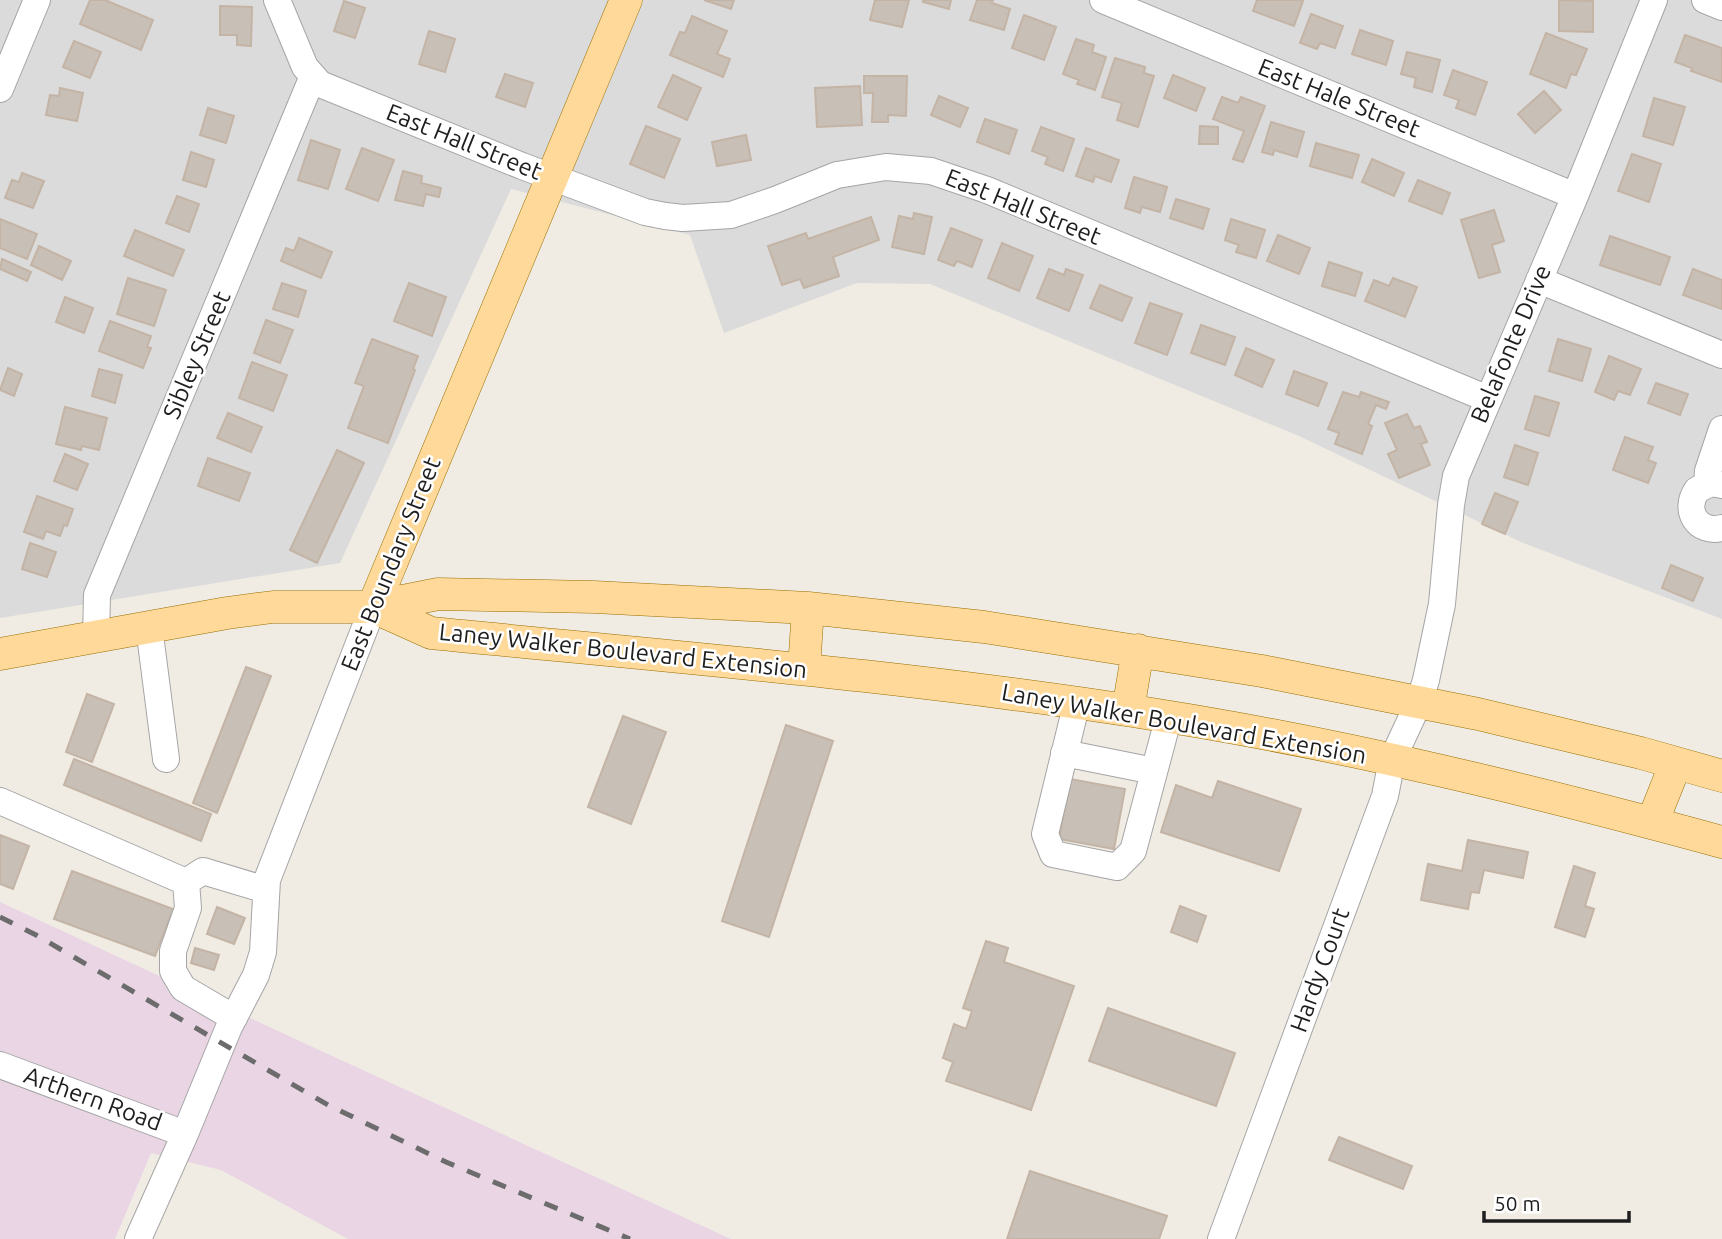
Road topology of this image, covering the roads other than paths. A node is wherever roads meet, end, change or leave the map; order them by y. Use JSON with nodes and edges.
{"nodes":[{"id":1,"x":37,"y":0,"type":"edge"},
{"id":2,"x":277,"y":0,"type":"edge"},
{"id":3,"x":626,"y":0,"type":"edge"},
{"id":4,"x":1103,"y":0,"type":"edge"},
{"id":5,"x":1654,"y":0,"type":"edge"},
{"id":6,"x":1705,"y":0,"type":"edge"},
{"id":7,"x":1722,"y":7,"type":"edge"},
{"id":8,"x":313,"y":76,"type":"junction"},
{"id":9,"x":0,"y":89,"type":"edge"},
{"id":10,"x":552,"y":177,"type":"junction"},
{"id":11,"x":1575,"y":196,"type":"junction"},
{"id":12,"x":1539,"y":280,"type":"junction"},
{"id":13,"x":1722,"y":355,"type":"edge"},
{"id":14,"x":1488,"y":399,"type":"junction"},
{"id":15,"x":1722,"y":429,"type":"edge"},
{"id":16,"x":1714,"y":485,"type":"edge"},
{"id":17,"x":1722,"y":527,"type":"edge"},
{"id":18,"x":373,"y":607,"type":"junction"},
{"id":19,"x":808,"y":608,"type":"junction"},
{"id":20,"x":149,"y":627,"type":"junction"},
{"id":21,"x":96,"y":638,"type":"junction"},
{"id":22,"x":1138,"y":650,"type":"junction"},
{"id":23,"x":0,"y":654,"type":"edge"},
{"id":24,"x":804,"y":669,"type":"junction"},
{"id":25,"x":1077,"y":702,"type":"junction"},
{"id":26,"x":1419,"y":702,"type":"junction"},
{"id":27,"x":1128,"y":710,"type":"junction"},
{"id":28,"x":1169,"y":716,"type":"junction"},
{"id":29,"x":1065,"y":753,"type":"junction"},
{"id":30,"x":166,"y":759,"type":"dead end"},
{"id":31,"x":1392,"y":760,"type":"junction"},
{"id":32,"x":1676,"y":763,"type":"junction"},
{"id":33,"x":1154,"y":771,"type":"junction"},
{"id":34,"x":1722,"y":775,"type":"edge"},
{"id":35,"x":0,"y":801,"type":"edge"},
{"id":36,"x":1652,"y":823,"type":"junction"},
{"id":37,"x":1722,"y":842,"type":"edge"},
{"id":38,"x":186,"y":882,"type":"junction"},
{"id":39,"x":266,"y":890,"type":"junction"},
{"id":40,"x":234,"y":1017,"type":"junction"},
{"id":41,"x":0,"y":1065,"type":"edge"},
{"id":42,"x":185,"y":1134,"type":"junction"},
{"id":43,"x":138,"y":1239,"type":"edge"},
{"id":44,"x":1221,"y":1239,"type":"edge"}],
"edges":[{"from":1,"to":9,"type":"street"},
{"from":2,"to":8,"type":"street","name":"East Hall Street"},
{"from":3,"to":10,"type":"main road","name":"East Boundary Street"},
{"from":4,"to":11,"type":"street","name":"East Hale Street"},
{"from":5,"to":11,"type":"street","name":"Belafonte Drive"},
{"from":6,"to":7,"type":"street"},
{"from":8,"to":10,"type":"street","name":"East Hall Street"},
{"from":8,"to":21,"type":"street","name":"Sibley Street"},
{"from":10,"to":14,"type":"street","name":"East Hall Street"},
{"from":10,"to":18,"type":"main road","name":"East Boundary Street"},
{"from":11,"to":12,"type":"street","name":"Belafonte Drive"},
{"from":12,"to":13,"type":"street"},
{"from":12,"to":14,"type":"street","name":"Belafonte Drive"},
{"from":14,"to":26,"type":"street","name":"Belafonte Drive"},
{"from":15,"to":16,"type":"street"},
{"from":16,"to":17,"type":"street"},
{"from":18,"to":19,"type":"main road","name":"Laney Walker Boulevard Extension"},
{"from":18,"to":20,"type":"main road"},
{"from":18,"to":24,"type":"main road","name":"Laney Walker Boulevard Extension"},
{"from":18,"to":39,"type":"street","name":"East Boundary Street"},
{"from":19,"to":22,"type":"main road","name":"Laney Walker Boulevard Extension"},
{"from":19,"to":24,"type":"main road"},
{"from":20,"to":21,"type":"main road"},
{"from":20,"to":30,"type":"street"},
{"from":21,"to":23,"type":"main road"},
{"from":22,"to":26,"type":"main road","name":"Laney Walker Boulevard Extension"},
{"from":22,"to":27,"type":"main road"},
{"from":24,"to":25,"type":"main road","name":"Laney Walker Boulevard Extension"},
{"from":25,"to":27,"type":"main road","name":"Laney Walker Boulevard Extension"},
{"from":25,"to":29,"type":"street"},
{"from":26,"to":31,"type":"street","name":"Hardy Court"},
{"from":26,"to":32,"type":"main road","name":"Laney Walker Boulevard Extension"},
{"from":27,"to":28,"type":"main road","name":"Laney Walker Boulevard Extension"},
{"from":28,"to":31,"type":"main road","name":"Laney Walker Boulevard Extension"},
{"from":28,"to":33,"type":"street"},
{"from":29,"to":33,"type":"street"},
{"from":29,"to":33,"type":"street"},
{"from":31,"to":36,"type":"main road","name":"Laney Walker Boulevard Extension"},
{"from":31,"to":44,"type":"street","name":"Hardy Court"},
{"from":32,"to":34,"type":"main road","name":"Laney Walker Boulevard Extension"},
{"from":32,"to":36,"type":"main road"},
{"from":35,"to":38,"type":"street"},
{"from":36,"to":37,"type":"main road","name":"Laney Walker Boulevard Extension"},
{"from":38,"to":39,"type":"street"},
{"from":38,"to":40,"type":"street"},
{"from":39,"to":40,"type":"street","name":"East Boundary Street"},
{"from":40,"to":42,"type":"street","name":"East Boundary Street"},
{"from":41,"to":42,"type":"street","name":"Arthern Road"},
{"from":42,"to":43,"type":"street","name":"East Boundary Street"}]}
